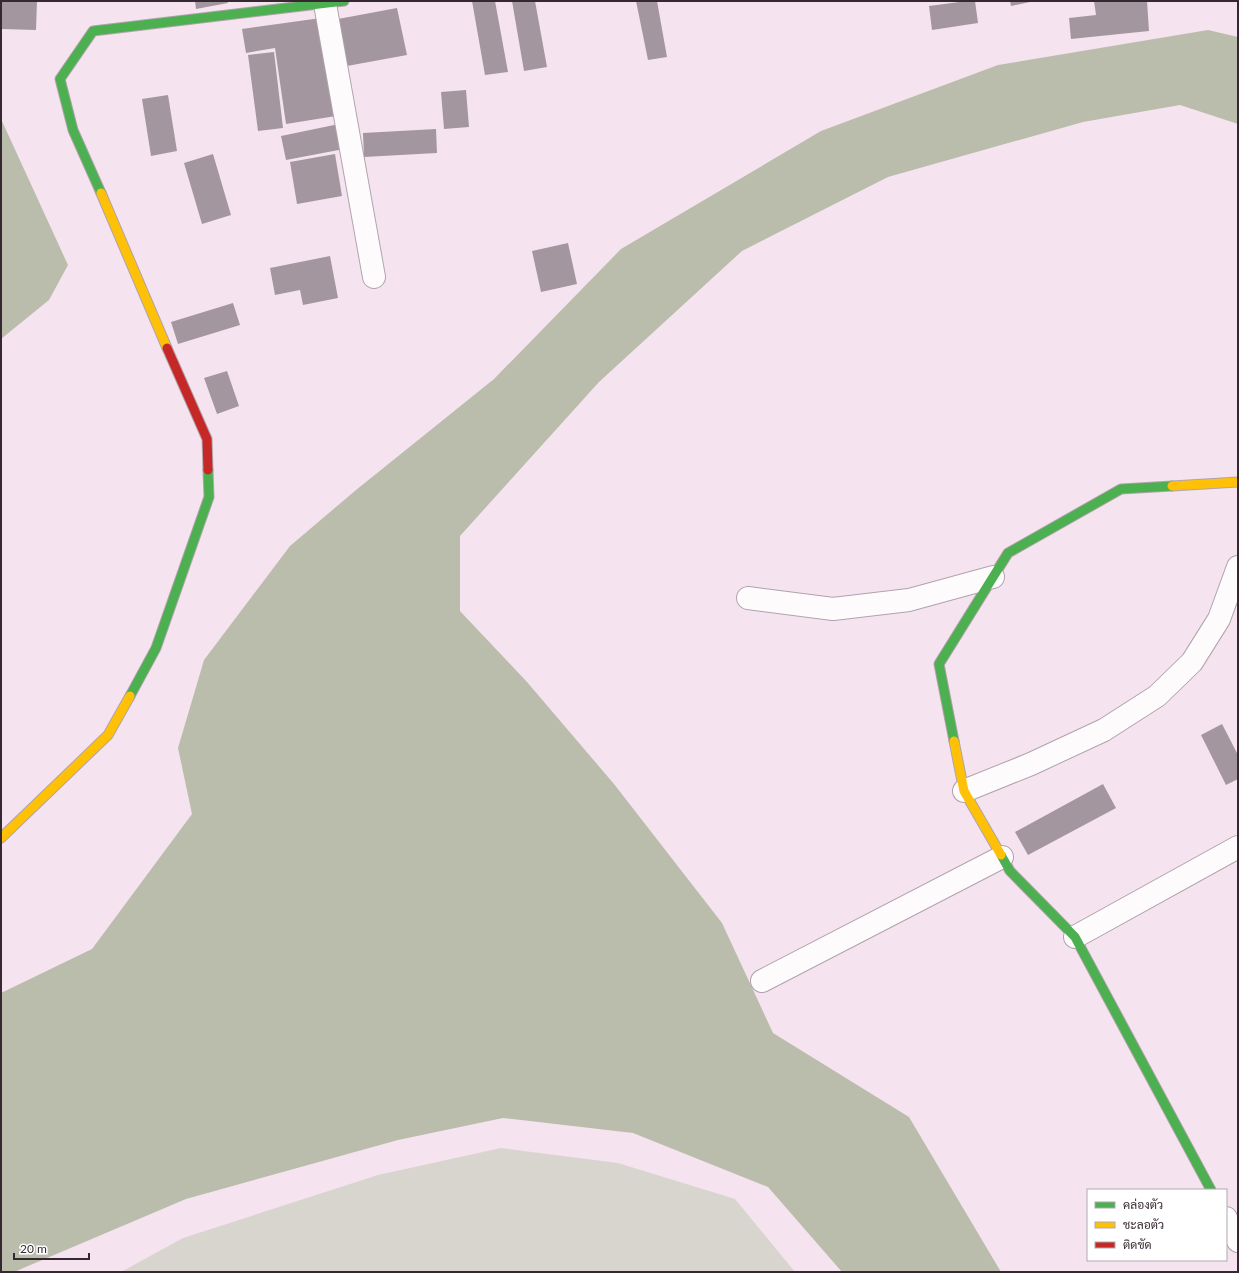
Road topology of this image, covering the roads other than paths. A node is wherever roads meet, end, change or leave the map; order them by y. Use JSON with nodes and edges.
{"nodes":[{"id":1,"x":334,"y":2,"type":"edge"},
{"id":2,"x":374,"y":277,"type":"dead end"},
{"id":3,"x":1238,"y":482,"type":"edge"},
{"id":4,"x":1238,"y":567,"type":"edge"},
{"id":5,"x":993,"y":577,"type":"junction"},
{"id":6,"x":748,"y":598,"type":"dead end"},
{"id":7,"x":964,"y":791,"type":"junction"},
{"id":8,"x":1,"y":838,"type":"edge"},
{"id":9,"x":1238,"y":847,"type":"edge"},
{"id":10,"x":1002,"y":857,"type":"junction"},
{"id":11,"x":1074,"y":937,"type":"junction"},
{"id":12,"x":762,"y":981,"type":"dead end"},
{"id":13,"x":1210,"y":1189,"type":"edge"},
{"id":14,"x":1227,"y":1220,"type":"edge"},
{"id":15,"x":1238,"y":1241,"type":"edge"}],
"edges":[{"from":1,"to":2,"type":"street"},
{"from":1,"to":8,"type":"street"},
{"from":3,"to":5,"type":"street"},
{"from":4,"to":7,"type":"street"},
{"from":5,"to":6,"type":"street"},
{"from":5,"to":7,"type":"street"},
{"from":7,"to":10,"type":"street"},
{"from":9,"to":11,"type":"street"},
{"from":10,"to":11,"type":"street"},
{"from":10,"to":12,"type":"street"},
{"from":11,"to":13,"type":"street"},
{"from":14,"to":15,"type":"street"}]}
